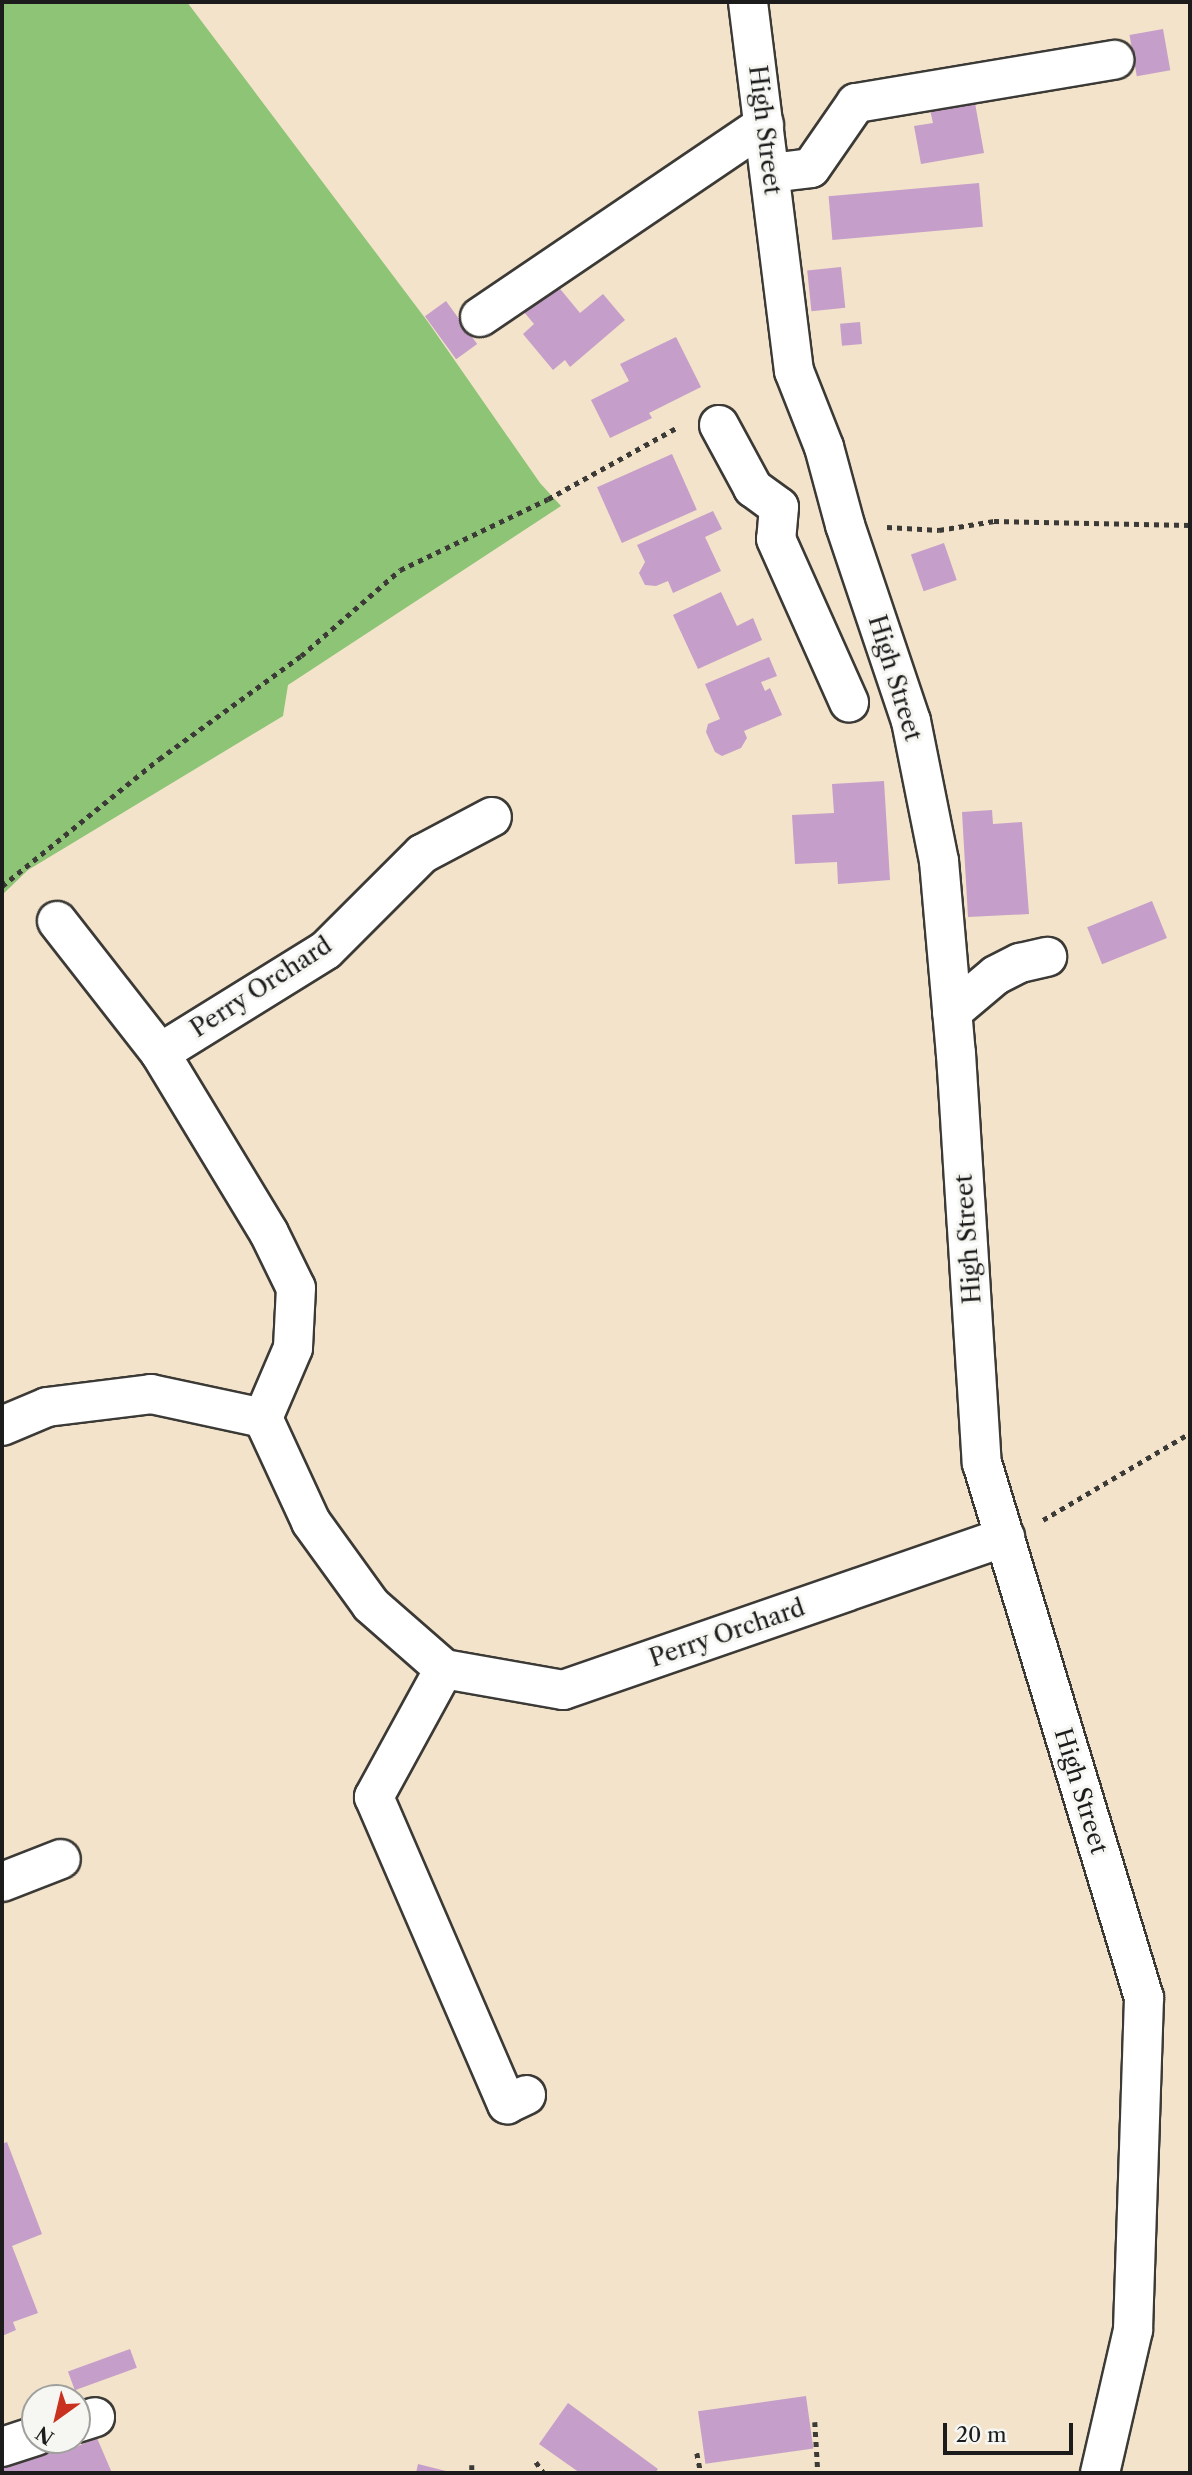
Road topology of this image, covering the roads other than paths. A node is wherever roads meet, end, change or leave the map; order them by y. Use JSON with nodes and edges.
{"nodes":[{"id":1,"x":748,"y":2,"type":"edge"},
{"id":2,"x":1114,"y":60,"type":"dead end"},
{"id":3,"x":764,"y":125,"type":"junction"},
{"id":4,"x":771,"y":173,"type":"junction"},
{"id":5,"x":480,"y":317,"type":"dead end"},
{"id":6,"x":719,"y":425,"type":"dead end"},
{"id":7,"x":834,"y":485,"type":"junction"},
{"id":8,"x":779,"y":507,"type":"junction"},
{"id":9,"x":849,"y":702,"type":"dead end"},
{"id":10,"x":492,"y":817,"type":"dead end"},
{"id":11,"x":57,"y":921,"type":"dead end"},
{"id":12,"x":1047,"y":957,"type":"dead end"},
{"id":13,"x":952,"y":1012,"type":"junction"},
{"id":14,"x":160,"y":1053,"type":"junction"},
{"id":15,"x":263,"y":1418,"type":"junction"},
{"id":16,"x":2,"y":1426,"type":"edge"},
{"id":17,"x":1005,"y":1537,"type":"junction"},
{"id":18,"x":444,"y":1669,"type":"junction"},
{"id":19,"x":61,"y":1859,"type":"dead end"},
{"id":20,"x":2,"y":1882,"type":"edge"},
{"id":21,"x":526,"y":2095,"type":"dead end"},
{"id":22,"x":21,"y":2441,"type":"edge"},
{"id":23,"x":2,"y":2447,"type":"edge"},
{"id":24,"x":1100,"y":2473,"type":"edge"}],
"edges":[{"from":1,"to":3,"type":"street","name":"High Street"},
{"from":2,"to":4,"type":"street"},
{"from":3,"to":4,"type":"street","name":"High Street"},
{"from":3,"to":5,"type":"street"},
{"from":4,"to":7,"type":"street","name":"High Street"},
{"from":6,"to":8,"type":"street"},
{"from":7,"to":8,"type":"street"},
{"from":7,"to":13,"type":"street","name":"High Street"},
{"from":8,"to":9,"type":"street"},
{"from":10,"to":14,"type":"street","name":"Perry Orchard"},
{"from":11,"to":14,"type":"street"},
{"from":12,"to":13,"type":"street"},
{"from":13,"to":17,"type":"street","name":"High Street"},
{"from":14,"to":15,"type":"street"},
{"from":15,"to":16,"type":"street"},
{"from":15,"to":18,"type":"street"},
{"from":17,"to":18,"type":"street","name":"Perry Orchard"},
{"from":17,"to":24,"type":"street","name":"High Street"},
{"from":18,"to":21,"type":"street"},
{"from":19,"to":20,"type":"street"},
{"from":22,"to":23,"type":"street"}]}
